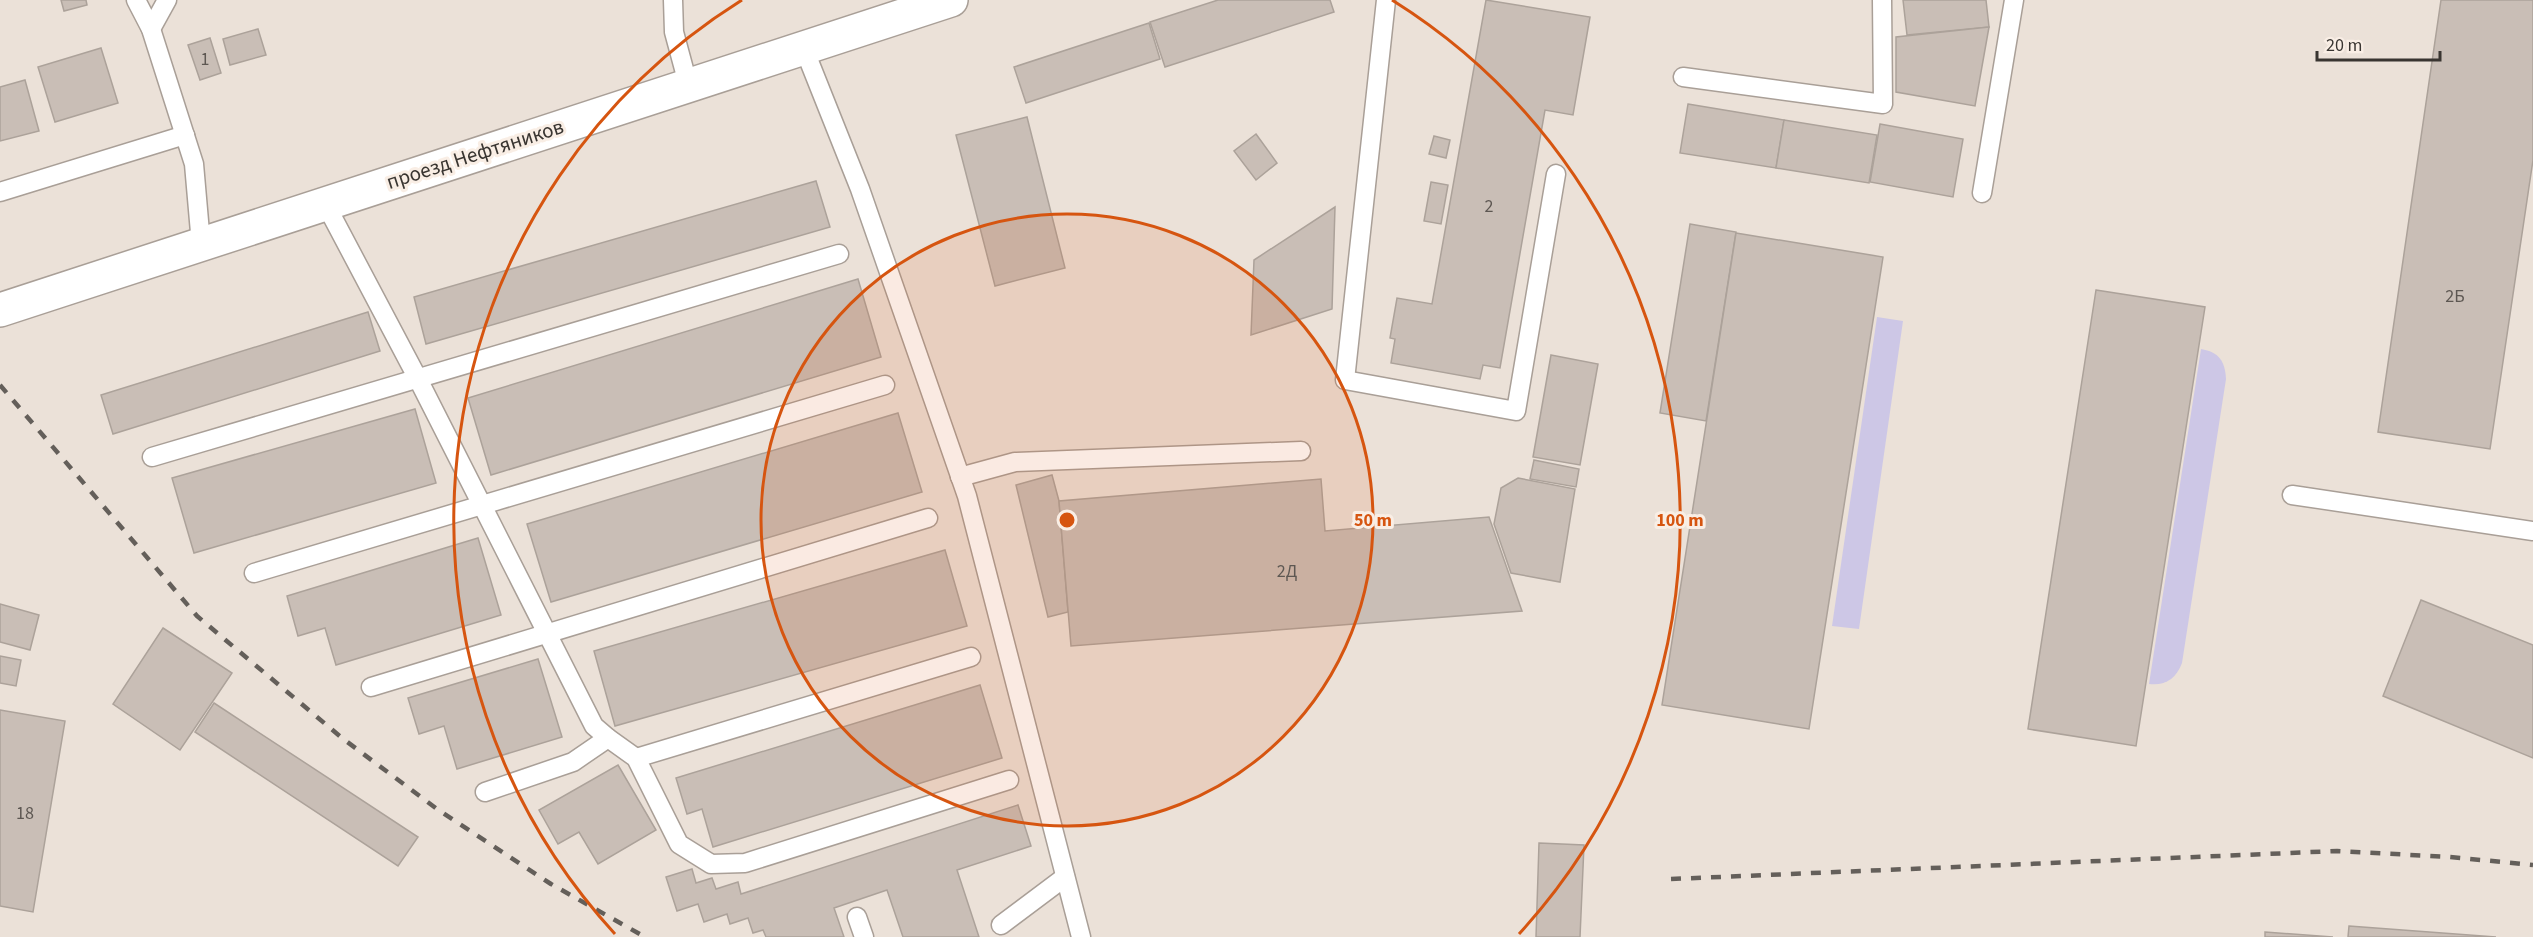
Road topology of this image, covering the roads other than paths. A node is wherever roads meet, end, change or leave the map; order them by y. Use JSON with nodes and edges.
{"nodes":[{"id":1,"x":136,"y":0,"type":"edge"},
{"id":2,"x":673,"y":0,"type":"edge"},
{"id":3,"x":951,"y":0,"type":"edge"},
{"id":4,"x":1386,"y":0,"type":"edge"},
{"id":5,"x":1882,"y":0,"type":"edge"},
{"id":6,"x":2014,"y":0,"type":"edge"},
{"id":7,"x":170,"y":1,"type":"edge"},
{"id":8,"x":150,"y":29,"type":"junction"},
{"id":9,"x":803,"y":46,"type":"junction"},
{"id":10,"x":1683,"y":77,"type":"dead end"},
{"id":11,"x":688,"y":84,"type":"junction"},
{"id":12,"x":185,"y":135,"type":"junction"},
{"id":13,"x":1556,"y":174,"type":"dead end"},
{"id":14,"x":0,"y":192,"type":"edge"},
{"id":15,"x":1982,"y":193,"type":"dead end"},
{"id":16,"x":325,"y":203,"type":"junction"},
{"id":17,"x":201,"y":244,"type":"junction"},
{"id":18,"x":839,"y":254,"type":"dead end"},
{"id":19,"x":0,"y":310,"type":"edge"},
{"id":20,"x":418,"y":379,"type":"junction"},
{"id":21,"x":885,"y":385,"type":"dead end"},
{"id":22,"x":1300,"y":451,"type":"dead end"},
{"id":23,"x":152,"y":457,"type":"dead end"},
{"id":24,"x":960,"y":477,"type":"junction"},
{"id":25,"x":2292,"y":495,"type":"dead end"},
{"id":26,"x":482,"y":505,"type":"junction"},
{"id":27,"x":928,"y":518,"type":"dead end"},
{"id":28,"x":2533,"y":531,"type":"edge"},
{"id":29,"x":254,"y":573,"type":"dead end"},
{"id":30,"x":546,"y":633,"type":"junction"},
{"id":31,"x":971,"y":657,"type":"dead end"},
{"id":32,"x":371,"y":687,"type":"dead end"},
{"id":33,"x":608,"y":738,"type":"junction"},
{"id":34,"x":636,"y":758,"type":"junction"},
{"id":35,"x":1009,"y":780,"type":"dead end"},
{"id":36,"x":485,"y":792,"type":"dead end"},
{"id":37,"x":1065,"y":877,"type":"junction"},
{"id":38,"x":857,"y":917,"type":"dead end"},
{"id":39,"x":1001,"y":925,"type":"dead end"},
{"id":40,"x":864,"y":937,"type":"edge"},
{"id":41,"x":1081,"y":937,"type":"edge"}],
"edges":[{"from":1,"to":8,"type":"lane"},
{"from":2,"to":11,"type":"lane"},
{"from":3,"to":9,"type":"street","name":"проезд Нефтяников"},
{"from":4,"to":13,"type":"lane"},
{"from":5,"to":10,"type":"lane"},
{"from":6,"to":15,"type":"lane"},
{"from":7,"to":8,"type":"lane"},
{"from":8,"to":12,"type":"lane"},
{"from":9,"to":11,"type":"street","name":"проезд Нефтяников"},
{"from":9,"to":24,"type":"lane"},
{"from":11,"to":16,"type":"street","name":"проезд Нефтяников"},
{"from":12,"to":14,"type":"lane"},
{"from":12,"to":17,"type":"lane"},
{"from":16,"to":17,"type":"street","name":"проезд Нефтяников"},
{"from":16,"to":20,"type":"lane"},
{"from":17,"to":19,"type":"street","name":"проезд Нефтяников"},
{"from":18,"to":20,"type":"lane"},
{"from":20,"to":23,"type":"lane"},
{"from":20,"to":26,"type":"lane"},
{"from":21,"to":26,"type":"lane"},
{"from":22,"to":24,"type":"lane"},
{"from":24,"to":37,"type":"lane"},
{"from":25,"to":28,"type":"lane"},
{"from":26,"to":29,"type":"lane"},
{"from":26,"to":30,"type":"lane"},
{"from":27,"to":30,"type":"lane"},
{"from":30,"to":32,"type":"lane"},
{"from":30,"to":33,"type":"lane"},
{"from":31,"to":34,"type":"lane"},
{"from":33,"to":34,"type":"lane"},
{"from":33,"to":36,"type":"lane"},
{"from":34,"to":35,"type":"lane"},
{"from":37,"to":39,"type":"lane"},
{"from":37,"to":41,"type":"lane"},
{"from":38,"to":40,"type":"lane"}]}
